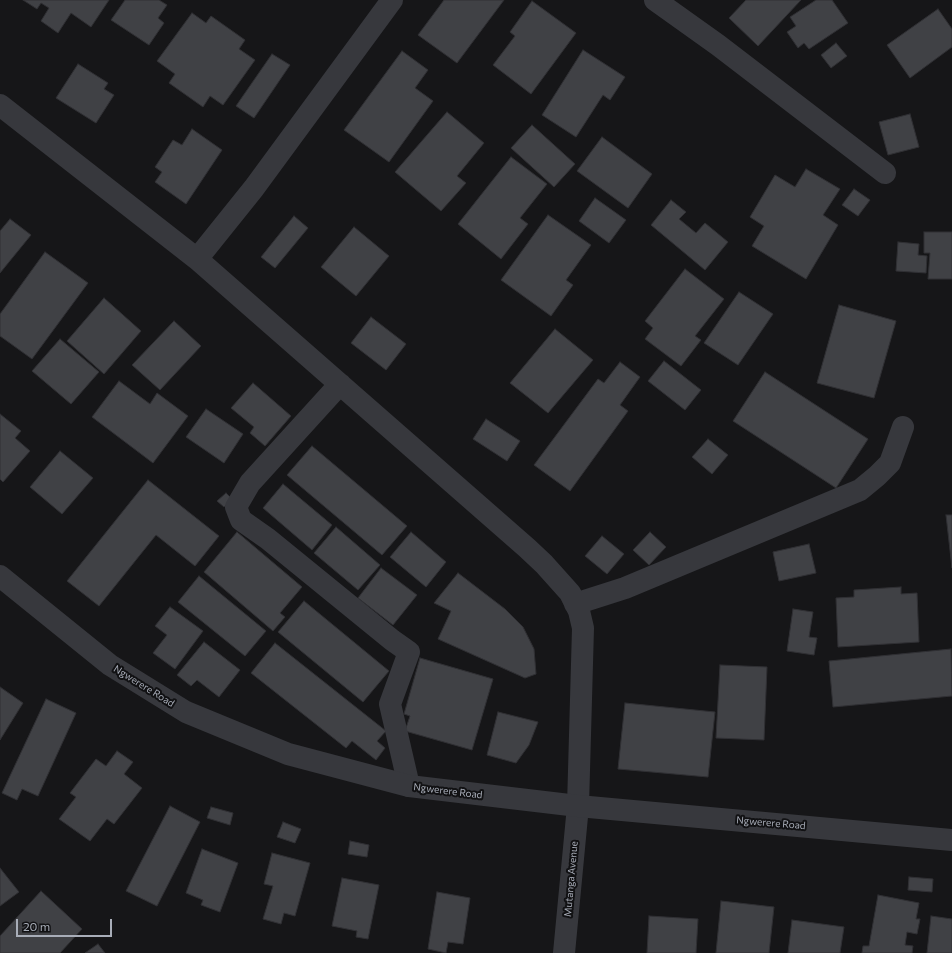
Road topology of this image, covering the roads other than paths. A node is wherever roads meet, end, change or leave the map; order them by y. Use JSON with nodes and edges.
{"nodes":[{"id":1,"x":392,"y":0,"type":"edge"},
{"id":2,"x":655,"y":0,"type":"edge"},
{"id":3,"x":0,"y":105,"type":"edge"},
{"id":4,"x":885,"y":173,"type":"dead end"},
{"id":5,"x":197,"y":259,"type":"junction"},
{"id":6,"x":340,"y":384,"type":"junction"},
{"id":7,"x":903,"y":427,"type":"dead end"},
{"id":8,"x":0,"y":576,"type":"edge"},
{"id":9,"x":575,"y":604,"type":"junction"},
{"id":10,"x":409,"y":786,"type":"junction"},
{"id":11,"x":578,"y":806,"type":"junction"},
{"id":12,"x":952,"y":840,"type":"edge"},
{"id":13,"x":564,"y":953,"type":"edge"}],
"edges":[{"from":1,"to":5,"type":"street"},
{"from":2,"to":4,"type":"street"},
{"from":3,"to":5,"type":"street","name":"Mutanga Avenue"},
{"from":5,"to":6,"type":"street","name":"Mutanga Avenue"},
{"from":6,"to":9,"type":"street","name":"Mutanga Avenue"},
{"from":6,"to":10,"type":"street"},
{"from":7,"to":9,"type":"street"},
{"from":8,"to":10,"type":"street","name":"Ngwerere Road"},
{"from":9,"to":11,"type":"street","name":"Mutanga Avenue"},
{"from":10,"to":11,"type":"street","name":"Ngwerere Road"},
{"from":11,"to":12,"type":"street","name":"Ngwerere Road"},
{"from":11,"to":13,"type":"street","name":"Mutanga Avenue"}]}
